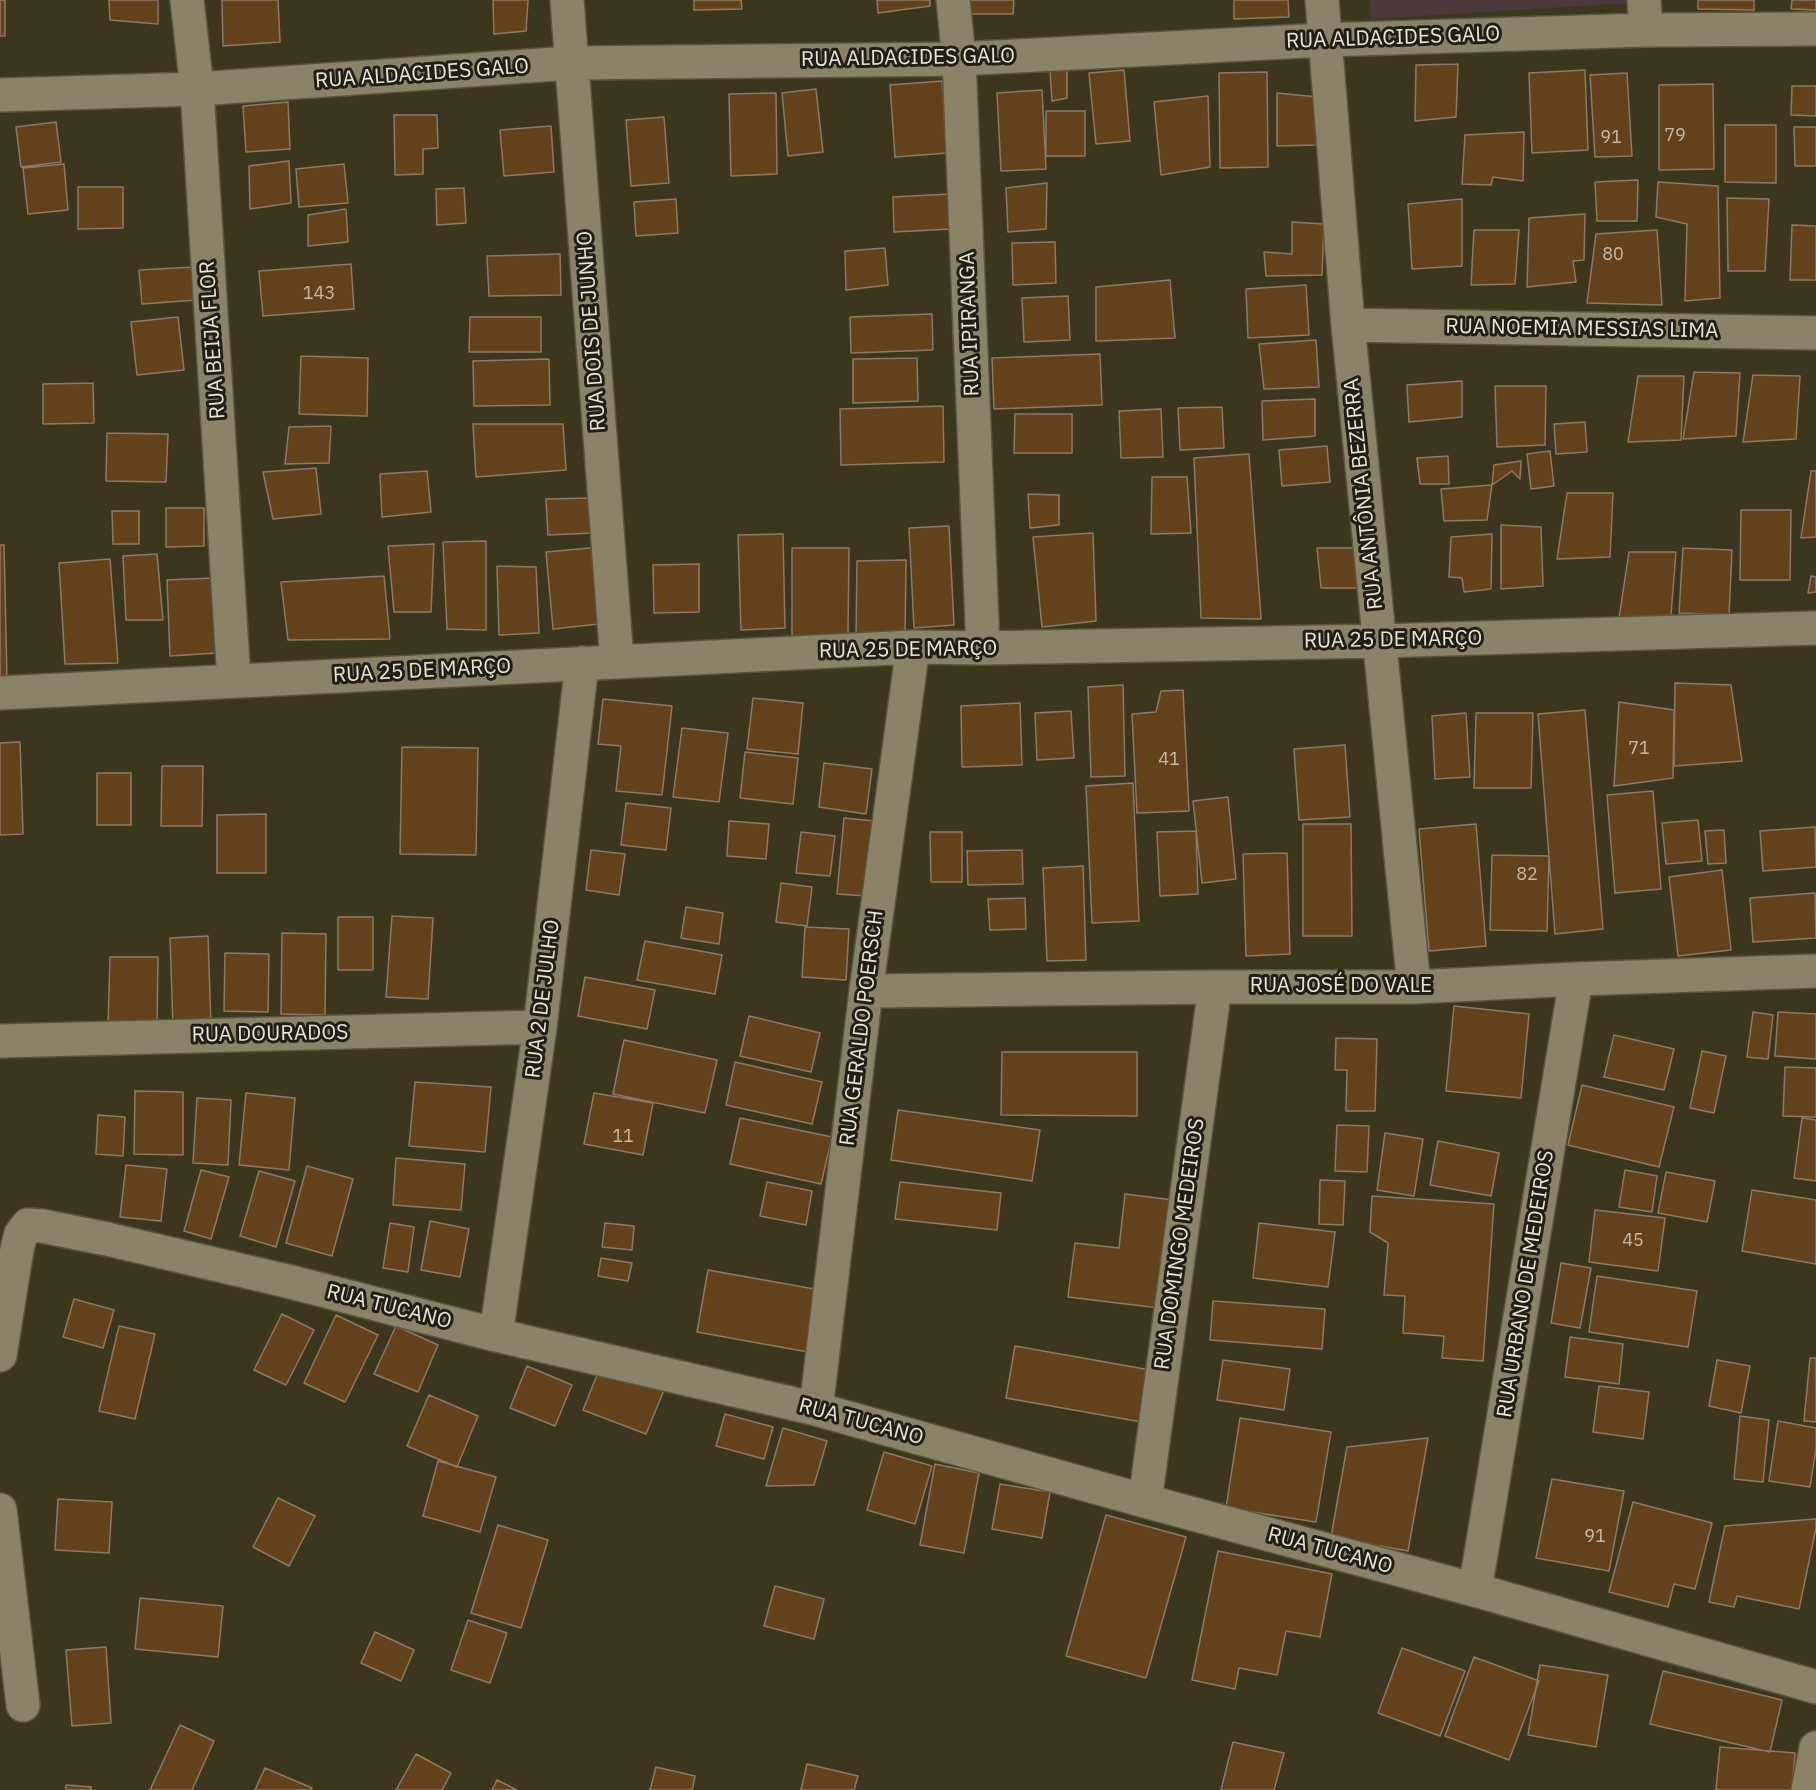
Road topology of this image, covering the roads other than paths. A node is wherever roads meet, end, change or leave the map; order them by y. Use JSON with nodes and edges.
{"nodes":[{"id":1,"x":188,"y":0,"type":"edge"},
{"id":2,"x":567,"y":0,"type":"edge"},
{"id":3,"x":953,"y":0,"type":"edge"},
{"id":4,"x":1322,"y":0,"type":"edge"},
{"id":5,"x":1645,"y":15,"type":"edge"},
{"id":6,"x":1816,"y":29,"type":"edge"},
{"id":7,"x":1324,"y":40,"type":"junction"},
{"id":8,"x":959,"y":59,"type":"junction"},
{"id":9,"x":571,"y":63,"type":"junction"},
{"id":10,"x":197,"y":89,"type":"junction"},
{"id":11,"x":0,"y":95,"type":"edge"},
{"id":12,"x":1348,"y":325,"type":"junction"},
{"id":13,"x":1816,"y":333,"type":"edge"},
{"id":14,"x":1816,"y":628,"type":"edge"},
{"id":15,"x":1379,"y":641,"type":"junction"},
{"id":16,"x":913,"y":647,"type":"junction"},
{"id":17,"x":983,"y":648,"type":"junction"},
{"id":18,"x":617,"y":661,"type":"junction"},
{"id":19,"x":582,"y":663,"type":"junction"},
{"id":20,"x":234,"y":681,"type":"junction"},
{"id":21,"x":0,"y":693,"type":"edge"},
{"id":22,"x":1816,"y":970,"type":"edge"},
{"id":23,"x":1576,"y":979,"type":"junction"},
{"id":24,"x":1215,"y":987,"type":"junction"},
{"id":25,"x":1414,"y":987,"type":"junction"},
{"id":26,"x":866,"y":991,"type":"junction"},
{"id":27,"x":540,"y":1028,"type":"junction"},
{"id":28,"x":0,"y":1041,"type":"edge"},
{"id":29,"x":496,"y":1335,"type":"junction"},
{"id":30,"x":0,"y":1355,"type":"edge"},
{"id":31,"x":816,"y":1409,"type":"junction"},
{"id":32,"x":1145,"y":1501,"type":"junction"},
{"id":33,"x":0,"y":1510,"type":"edge"},
{"id":34,"x":1475,"y":1590,"type":"junction"},
{"id":35,"x":1816,"y":1687,"type":"edge"},
{"id":36,"x":23,"y":1705,"type":"dead end"},
{"id":37,"x":1816,"y":1748,"type":"edge"},
{"id":38,"x":1808,"y":1790,"type":"edge"}],
"edges":[{"from":1,"to":10,"type":"street","name":"RUA BEIJA FLOR"},
{"from":2,"to":9,"type":"street","name":"RUA DOIS DE JUNHO"},
{"from":3,"to":8,"type":"street","name":"RUA IPIRANGA"},
{"from":4,"to":7,"type":"street","name":"RUA ANTÔNIA BEZERRA"},
{"from":5,"to":6,"type":"street","name":"RUA ALDACIDES GALO"},
{"from":5,"to":7,"type":"street","name":"RUA ALDACIDES GALO"},
{"from":7,"to":8,"type":"street","name":"RUA ALDACIDES GALO"},
{"from":7,"to":12,"type":"street","name":"RUA ANTÔNIA BEZERRA"},
{"from":8,"to":9,"type":"street","name":"RUA ALDACIDES GALO"},
{"from":8,"to":17,"type":"street","name":"RUA IPIRANGA"},
{"from":9,"to":10,"type":"street","name":"RUA ALDACIDES GALO"},
{"from":9,"to":18,"type":"street","name":"RUA DOIS DE JUNHO"},
{"from":10,"to":11,"type":"street","name":"RUA ALDACIDES GALO"},
{"from":10,"to":20,"type":"street","name":"RUA BEIJA FLOR"},
{"from":12,"to":13,"type":"street","name":"RUA NOEMIA MESSIAS LIMA"},
{"from":12,"to":15,"type":"street","name":"RUA ANTÔNIA BEZERRA"},
{"from":14,"to":15,"type":"street","name":"RUA 25 DE MARÇO"},
{"from":15,"to":17,"type":"street","name":"RUA 25 DE MARÇO"},
{"from":15,"to":25,"type":"street","name":"RUA ANTÔNIA BEZERRA"},
{"from":16,"to":17,"type":"street","name":"RUA 25 DE MARÇO"},
{"from":16,"to":18,"type":"street","name":"RUA 25 DE MARÇO"},
{"from":16,"to":26,"type":"street","name":"RUA GERALDO POERSCH"},
{"from":18,"to":19,"type":"street","name":"RUA 25 DE MARÇO"},
{"from":19,"to":20,"type":"street","name":"RUA 25 DE MARÇO"},
{"from":19,"to":27,"type":"street","name":"RUA 2 DE JULHO"},
{"from":20,"to":21,"type":"street","name":"RUA 25 DE MARÇO"},
{"from":22,"to":23,"type":"street","name":"RUA JOSÉ DO VALE"},
{"from":23,"to":25,"type":"street","name":"RUA JOSÉ DO VALE"},
{"from":23,"to":34,"type":"street","name":"RUA URBANO DE MEDEIROS"},
{"from":24,"to":25,"type":"street","name":"RUA JOSÉ DO VALE"},
{"from":24,"to":26,"type":"street","name":"RUA JOSÉ DO VALE"},
{"from":24,"to":32,"type":"street","name":"RUA DOMINGO MEDEIROS"},
{"from":26,"to":31,"type":"street","name":"RUA GERALDO POERSCH"},
{"from":27,"to":28,"type":"street","name":"RUA DOURADOS"},
{"from":27,"to":29,"type":"street","name":"RUA 2 DE JULHO"},
{"from":29,"to":30,"type":"street","name":"RUA TUCANO"},
{"from":29,"to":31,"type":"street","name":"RUA TUCANO"},
{"from":31,"to":32,"type":"street","name":"RUA TUCANO"},
{"from":32,"to":34,"type":"street","name":"RUA TUCANO"},
{"from":33,"to":36,"type":"street"},
{"from":34,"to":35,"type":"street","name":"RUA TUCANO"},
{"from":37,"to":38,"type":"street"}]}
